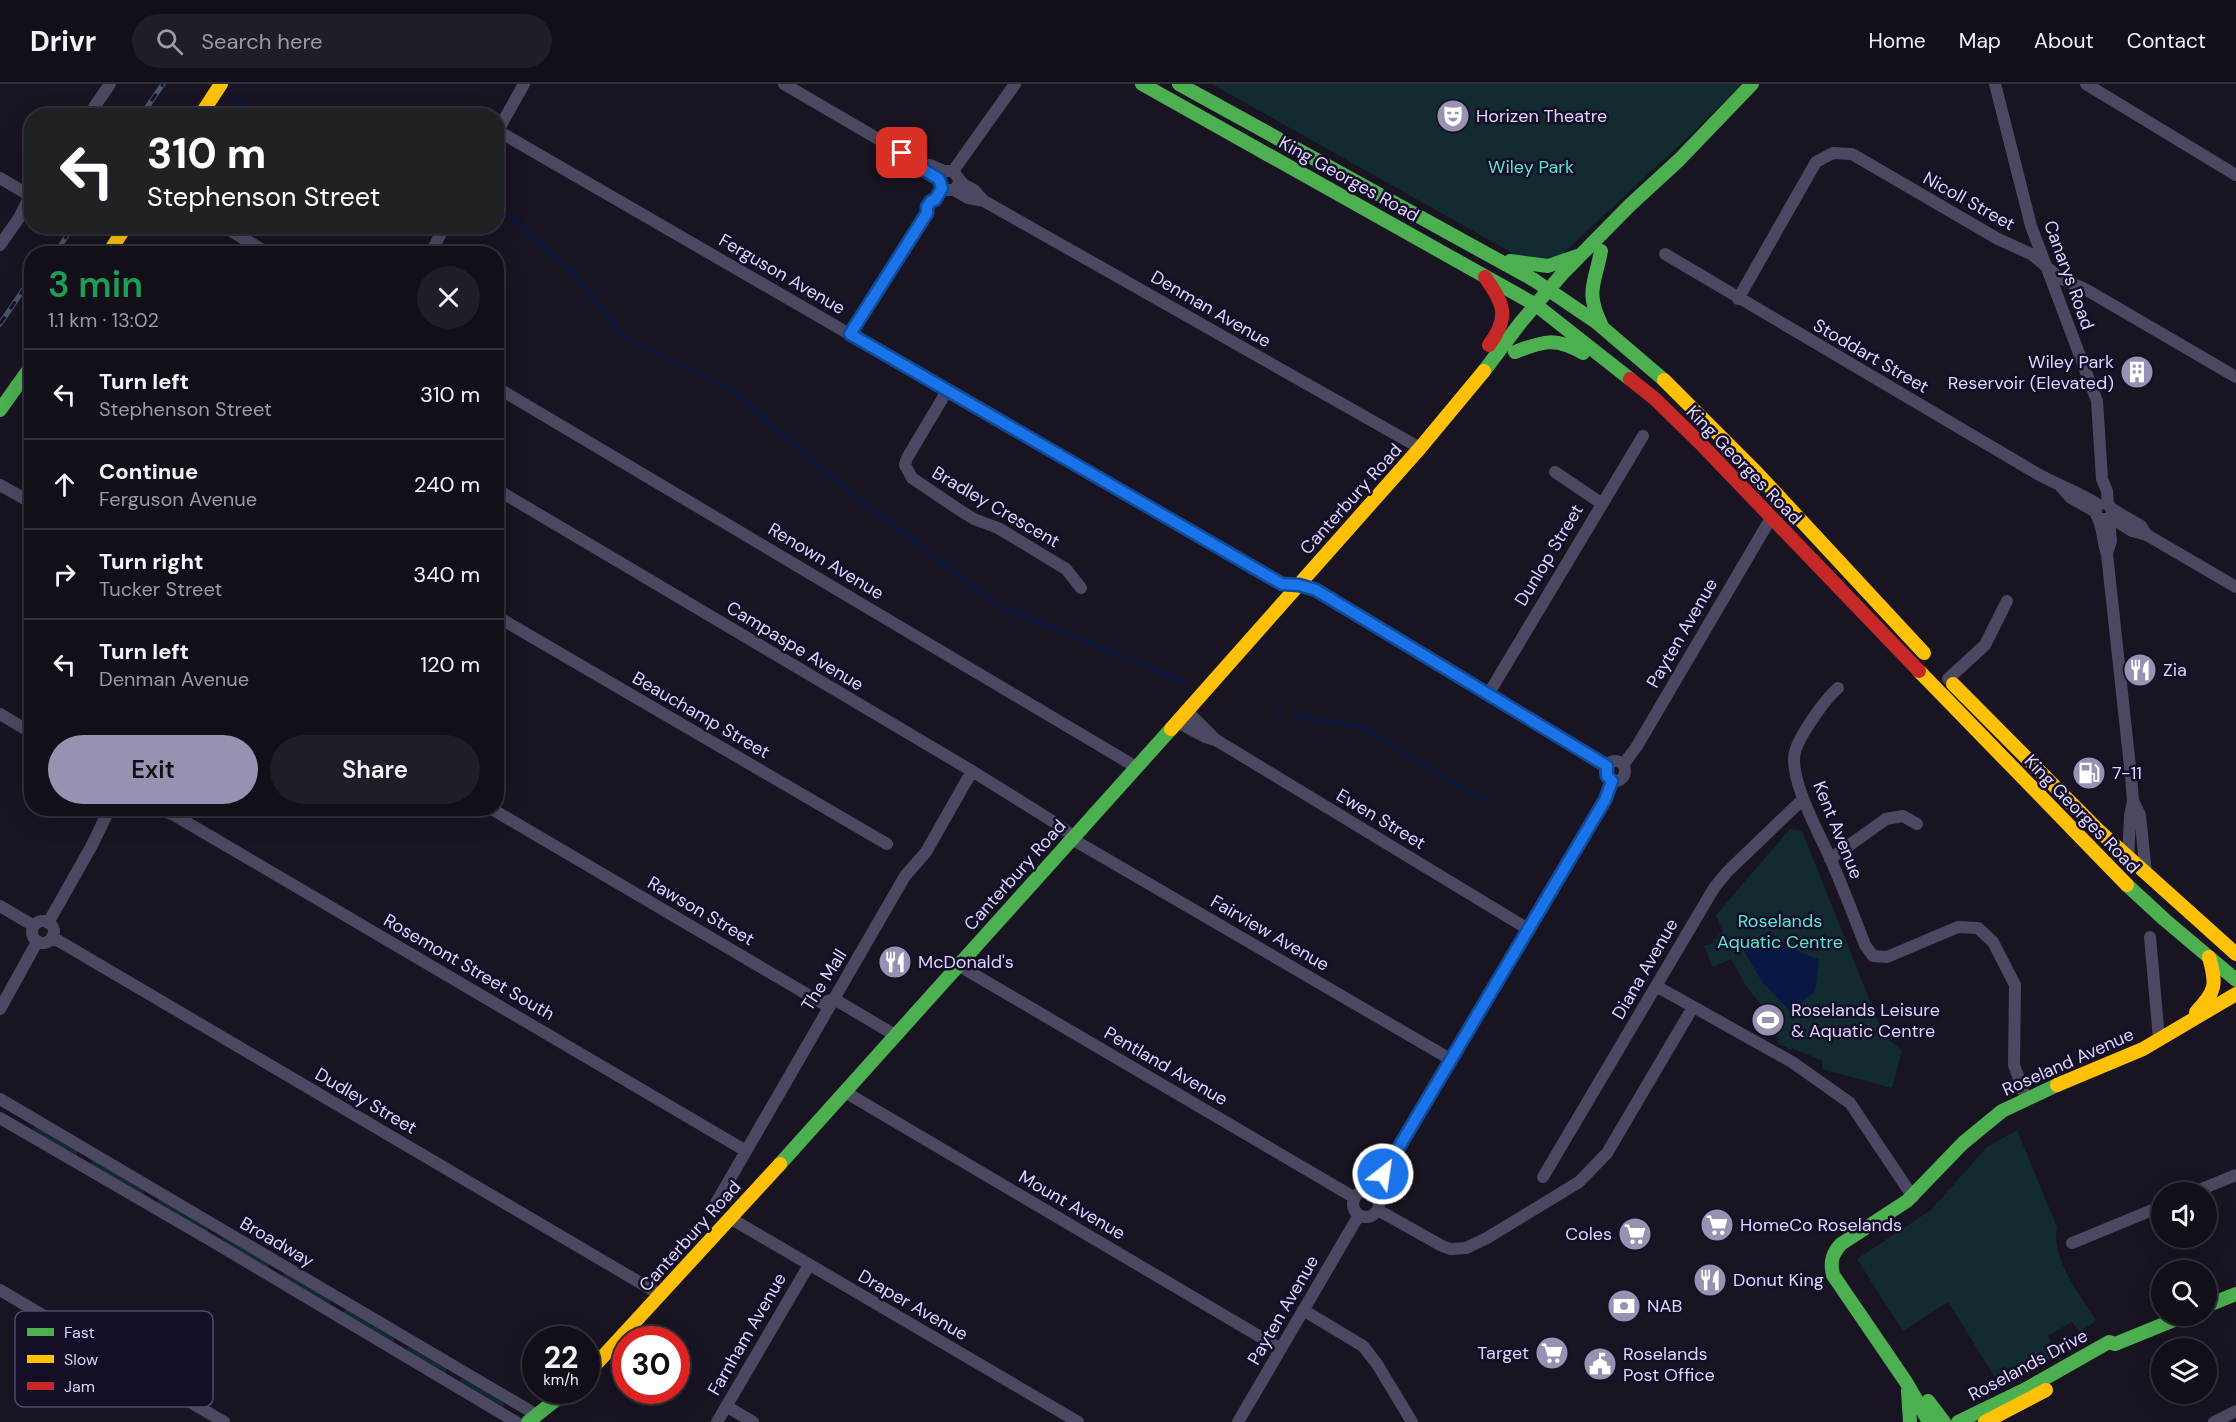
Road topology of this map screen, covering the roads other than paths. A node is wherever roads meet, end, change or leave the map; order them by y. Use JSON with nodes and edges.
{"nodes":[{"id":1,"x":110,"y":84,"type":"edge"},
{"id":2,"x":221,"y":84,"type":"edge"},
{"id":3,"x":524,"y":84,"type":"edge"},
{"id":4,"x":784,"y":84,"type":"edge"},
{"id":5,"x":1015,"y":84,"type":"edge"},
{"id":6,"x":1142,"y":84,"type":"edge"},
{"id":7,"x":1179,"y":84,"type":"edge"},
{"id":8,"x":1752,"y":84,"type":"edge"},
{"id":9,"x":1995,"y":84,"type":"edge"},
{"id":10,"x":2086,"y":84,"type":"edge"},
{"id":11,"x":94,"y":108,"type":"edge"},
{"id":12,"x":205,"y":108,"type":"edge"},
{"id":13,"x":504,"y":120,"type":"edge"},
{"id":14,"x":504,"y":137,"type":"edge"},
{"id":15,"x":2236,"y":175,"type":"edge"},
{"id":16,"x":0,"y":178,"type":"edge"},
{"id":17,"x":948,"y":180,"type":"junction"},
{"id":18,"x":24,"y":191,"type":"edge"},
{"id":19,"x":24,"y":206,"type":"edge"},
{"id":20,"x":236,"y":234,"type":"edge"},
{"id":21,"x":0,"y":245,"type":"edge"},
{"id":22,"x":256,"y":246,"type":"edge"},
{"id":23,"x":1601,"y":251,"type":"junction"},
{"id":24,"x":1581,"y":254,"type":"junction"},
{"id":25,"x":1665,"y":254,"type":"dead end"},
{"id":26,"x":1495,"y":259,"type":"junction"},
{"id":27,"x":2044,"y":264,"type":"junction"},
{"id":28,"x":1484,"y":276,"type":"junction"},
{"id":29,"x":1555,"y":292,"type":"junction"},
{"id":30,"x":1738,"y":299,"type":"junction"},
{"id":31,"x":1536,"y":305,"type":"junction"},
{"id":32,"x":1548,"y":314,"type":"junction"},
{"id":33,"x":1603,"y":328,"type":"junction"},
{"id":34,"x":850,"y":334,"type":"junction"},
{"id":35,"x":1515,"y":352,"type":"junction"},
{"id":36,"x":24,"y":376,"type":"edge"},
{"id":37,"x":1627,"y":376,"type":"junction"},
{"id":38,"x":2236,"y":377,"type":"edge"},
{"id":39,"x":947,"y":390,"type":"junction"},
{"id":40,"x":504,"y":392,"type":"edge"},
{"id":41,"x":1465,"y":395,"type":"junction"},
{"id":42,"x":0,"y":410,"type":"edge"},
{"id":43,"x":1643,"y":436,"type":"dead end"},
{"id":44,"x":1420,"y":448,"type":"junction"},
{"id":45,"x":1555,"y":472,"type":"dead end"},
{"id":46,"x":2102,"y":478,"type":"junction"},
{"id":47,"x":0,"y":485,"type":"edge"},
{"id":48,"x":2061,"y":487,"type":"junction"},
{"id":49,"x":2081,"y":493,"type":"junction"},
{"id":50,"x":504,"y":494,"type":"edge"},
{"id":51,"x":24,"y":498,"type":"edge"},
{"id":52,"x":1601,"y":503,"type":"junction"},
{"id":53,"x":2104,"y":511,"type":"junction"},
{"id":54,"x":1771,"y":518,"type":"junction"},
{"id":55,"x":2132,"y":531,"type":"junction"},
{"id":56,"x":2147,"y":535,"type":"junction"},
{"id":57,"x":2110,"y":536,"type":"junction"},
{"id":58,"x":2107,"y":554,"type":"junction"},
{"id":59,"x":1299,"y":585,"type":"junction"},
{"id":60,"x":2236,"y":587,"type":"edge"},
{"id":61,"x":1081,"y":588,"type":"dead end"},
{"id":62,"x":2007,"y":602,"type":"dead end"},
{"id":63,"x":504,"y":621,"type":"edge"},
{"id":64,"x":1940,"y":670,"type":"junction"},
{"id":65,"x":1838,"y":688,"type":"dead end"},
{"id":66,"x":1489,"y":693,"type":"junction"},
{"id":67,"x":0,"y":714,"type":"edge"},
{"id":68,"x":1182,"y":717,"type":"junction"},
{"id":69,"x":24,"y":728,"type":"edge"},
{"id":70,"x":1623,"y":765,"type":"junction"},
{"id":71,"x":1607,"y":766,"type":"junction"},
{"id":72,"x":1136,"y":767,"type":"junction"},
{"id":73,"x":972,"y":771,"type":"junction"},
{"id":74,"x":1612,"y":781,"type":"junction"},
{"id":75,"x":1803,"y":799,"type":"junction"},
{"id":76,"x":2133,"y":801,"type":"junction"},
{"id":77,"x":106,"y":816,"type":"edge"},
{"id":78,"x":113,"y":816,"type":"edge"},
{"id":79,"x":177,"y":816,"type":"edge"},
{"id":80,"x":504,"y":816,"type":"edge"},
{"id":81,"x":2130,"y":816,"type":"junction"},
{"id":82,"x":1917,"y":824,"type":"dead end"},
{"id":83,"x":2098,"y":830,"type":"junction"},
{"id":84,"x":1073,"y":838,"type":"junction"},
{"id":85,"x":887,"y":844,"type":"dead end"},
{"id":86,"x":91,"y":847,"type":"junction"},
{"id":87,"x":2128,"y":857,"type":"junction"},
{"id":88,"x":1830,"y":859,"type":"junction"},
{"id":89,"x":2146,"y":873,"type":"junction"},
{"id":90,"x":0,"y":906,"type":"edge"},
{"id":91,"x":2165,"y":920,"type":"junction"},
{"id":92,"x":48,"y":923,"type":"junction"},
{"id":93,"x":34,"y":926,"type":"junction"},
{"id":94,"x":1528,"y":929,"type":"junction"},
{"id":95,"x":52,"y":937,"type":"junction"},
{"id":96,"x":2150,"y":937,"type":"dead end"},
{"id":97,"x":37,"y":942,"type":"junction"},
{"id":98,"x":2236,"y":954,"type":"edge"},
{"id":99,"x":2209,"y":957,"type":"junction"},
{"id":100,"x":958,"y":965,"type":"junction"},
{"id":101,"x":2236,"y":980,"type":"edge"},
{"id":102,"x":1656,"y":986,"type":"junction"},
{"id":103,"x":2236,"y":994,"type":"edge"},
{"id":104,"x":834,"y":999,"type":"junction"},
{"id":105,"x":1693,"y":1007,"type":"junction"},
{"id":106,"x":0,"y":1009,"type":"edge"},
{"id":107,"x":2190,"y":1020,"type":"junction"},
{"id":108,"x":895,"y":1035,"type":"junction"},
{"id":109,"x":2160,"y":1039,"type":"junction"},
{"id":110,"x":1450,"y":1059,"type":"junction"},
{"id":111,"x":845,"y":1092,"type":"junction"},
{"id":112,"x":2026,"y":1098,"type":"junction"},
{"id":113,"x":0,"y":1099,"type":"edge"},
{"id":114,"x":0,"y":1118,"type":"edge"},
{"id":115,"x":746,"y":1151,"type":"junction"},
{"id":116,"x":2236,"y":1175,"type":"edge"},
{"id":117,"x":1543,"y":1177,"type":"dead end"},
{"id":118,"x":2217,"y":1183,"type":"edge"},
{"id":119,"x":1372,"y":1193,"type":"junction"},
{"id":120,"x":1913,"y":1197,"type":"junction"},
{"id":121,"x":1355,"y":1198,"type":"junction"},
{"id":122,"x":712,"y":1210,"type":"dead end"},
{"id":123,"x":1378,"y":1210,"type":"junction"},
{"id":124,"x":2151,"y":1211,"type":"edge"},
{"id":125,"x":1359,"y":1215,"type":"junction"},
{"id":126,"x":730,"y":1218,"type":"junction"},
{"id":127,"x":2072,"y":1243,"type":"dead end"},
{"id":128,"x":809,"y":1265,"type":"junction"},
{"id":129,"x":0,"y":1290,"type":"edge"},
{"id":130,"x":2236,"y":1294,"type":"edge"},
{"id":131,"x":661,"y":1295,"type":"junction"},
{"id":132,"x":2217,"y":1302,"type":"edge"},
{"id":133,"x":1303,"y":1310,"type":"junction"},
{"id":134,"x":36,"y":1311,"type":"edge"},
{"id":135,"x":2159,"y":1326,"type":"edge"},
{"id":136,"x":2115,"y":1344,"type":"junction"},
{"id":137,"x":1281,"y":1349,"type":"junction"},
{"id":138,"x":600,"y":1360,"type":"edge"},
{"id":139,"x":1906,"y":1382,"type":"junction"},
{"id":140,"x":551,"y":1404,"type":"edge"},
{"id":141,"x":726,"y":1406,"type":"junction"},
{"id":142,"x":199,"y":1407,"type":"edge"},
{"id":143,"x":2236,"y":1411,"type":"edge"},
{"id":144,"x":532,"y":1419,"type":"edge"},
{"id":145,"x":1938,"y":1421,"type":"edge"},
{"id":146,"x":224,"y":1422,"type":"edge"},
{"id":147,"x":516,"y":1422,"type":"edge"},
{"id":148,"x":717,"y":1422,"type":"edge"},
{"id":149,"x":753,"y":1422,"type":"edge"},
{"id":150,"x":1078,"y":1422,"type":"edge"},
{"id":151,"x":1238,"y":1422,"type":"edge"},
{"id":152,"x":1412,"y":1422,"type":"edge"},
{"id":153,"x":1910,"y":1422,"type":"edge"},
{"id":154,"x":1958,"y":1422,"type":"edge"},
{"id":155,"x":1985,"y":1422,"type":"edge"},
{"id":156,"x":2214,"y":1422,"type":"edge"}],
"edges":[{"from":1,"to":11,"type":"street"},
{"from":2,"to":12,"type":"main road"},
{"from":3,"to":13,"type":"street"},
{"from":4,"to":17,"type":"street","name":"Denman Avenue"},
{"from":5,"to":17,"type":"street"},
{"from":6,"to":28,"type":"main road","name":"King Georges Road"},
{"from":7,"to":26,"type":"main road","name":"King Georges Road"},
{"from":8,"to":23,"type":"main road","name":"Canterbury Road"},
{"from":8,"to":24,"type":"main road","name":"Canterbury Road"},
{"from":9,"to":27,"type":"street","name":"Canarys Road"},
{"from":10,"to":15,"type":"street"},
{"from":14,"to":34,"type":"street","name":"Ferguson Avenue"},
{"from":16,"to":18,"type":"street"},
{"from":17,"to":34,"type":"street"},
{"from":17,"to":44,"type":"street","name":"Denman Avenue"},
{"from":19,"to":21,"type":"street"},
{"from":20,"to":22,"type":"street"},
{"from":23,"to":29,"type":"main road","name":"Canterbury Road"},
{"from":23,"to":33,"type":"main road"},
{"from":24,"to":26,"type":"main road"},
{"from":24,"to":29,"type":"main road","name":"Canterbury Road"},
{"from":25,"to":30,"type":"street","name":"Stoddart Street"},
{"from":26,"to":29,"type":"main road","name":"King Georges Road"},
{"from":27,"to":30,"type":"street","name":"Nicoll Street"},
{"from":27,"to":38,"type":"street","name":"Nicoll Street"},
{"from":27,"to":46,"type":"street","name":"Canarys Road"},
{"from":28,"to":31,"type":"main road","name":"King Georges Road"},
{"from":28,"to":41,"type":"main road"},
{"from":29,"to":31,"type":"main road","name":"Canterbury Road"},
{"from":29,"to":32,"type":"main road","name":"Canterbury Road"},
{"from":29,"to":33,"type":"main road","name":"King Georges Road"},
{"from":30,"to":48,"type":"street","name":"Stoddart Street"},
{"from":31,"to":32,"type":"main road","name":"King Georges Road"},
{"from":31,"to":41,"type":"main road","name":"Canterbury Road"},
{"from":32,"to":35,"type":"main road","name":"Canterbury Road"},
{"from":32,"to":37,"type":"main road","name":"King Georges Road"},
{"from":33,"to":64,"type":"main road","name":"King Georges Road"},
{"from":34,"to":39,"type":"street","name":"Ferguson Avenue"},
{"from":35,"to":37,"type":"main road"},
{"from":35,"to":41,"type":"main road","name":"Canterbury Road"},
{"from":36,"to":42,"type":"main road"},
{"from":37,"to":54,"type":"main road","name":"King Georges Road"},
{"from":39,"to":59,"type":"street","name":"Ferguson Avenue"},
{"from":39,"to":61,"type":"street","name":"Bradley Crescent"},
{"from":40,"to":72,"type":"street","name":"Renown Avenue"},
{"from":41,"to":44,"type":"main road","name":"Canterbury Road"},
{"from":43,"to":52,"type":"street","name":"Dunlop Street"},
{"from":44,"to":59,"type":"main road","name":"Canterbury Road"},
{"from":45,"to":52,"type":"street"},
{"from":46,"to":49,"type":"street"},
{"from":46,"to":53,"type":"street","name":"Canarys Road"},
{"from":47,"to":51,"type":"street"},
{"from":48,"to":49,"type":"street","name":"Stoddart Street"},
{"from":48,"to":53,"type":"street","name":"Stoddart Street"},
{"from":49,"to":53,"type":"street","name":"Stoddart Street"},
{"from":50,"to":73,"type":"street","name":"Campaspe Avenue"},
{"from":52,"to":66,"type":"street","name":"Dunlop Street"},
{"from":53,"to":55,"type":"street","name":"Stoddart Street"},
{"from":53,"to":56,"type":"street","name":"Stoddart Street"},
{"from":53,"to":57,"type":"street","name":"Canarys Road"},
{"from":53,"to":58,"type":"street","name":"Canarys Road"},
{"from":54,"to":70,"type":"street","name":"Payten Avenue"},
{"from":54,"to":91,"type":"main road","name":"King Georges Road"},
{"from":55,"to":56,"type":"street","name":"Stoddart Street"},
{"from":55,"to":57,"type":"street","name":"Stoddart Street"},
{"from":56,"to":60,"type":"street","name":"Stoddart Street"},
{"from":57,"to":58,"type":"street","name":"Canarys Road"},
{"from":58,"to":76,"type":"street","name":"Canarys Road"},
{"from":59,"to":66,"type":"street","name":"Ferguson Avenue"},
{"from":59,"to":68,"type":"main road","name":"Canterbury Road"},
{"from":62,"to":64,"type":"street"},
{"from":63,"to":85,"type":"street","name":"Beauchamp Street"},
{"from":64,"to":83,"type":"main road","name":"King Georges Road"},
{"from":65,"to":75,"type":"street","name":"Kent Avenue"},
{"from":66,"to":71,"type":"street","name":"Ferguson Avenue"},
{"from":67,"to":69,"type":"street"},
{"from":68,"to":72,"type":"main road","name":"Canterbury Road"},
{"from":68,"to":94,"type":"street","name":"Ewen Street"},
{"from":70,"to":71,"type":"street"},
{"from":70,"to":74,"type":"street"},
{"from":71,"to":74,"type":"street"},
{"from":72,"to":84,"type":"main road","name":"Canterbury Road"},
{"from":73,"to":84,"type":"street","name":"Campaspe Avenue"},
{"from":73,"to":104,"type":"street","name":"The Mall"},
{"from":74,"to":94,"type":"street"},
{"from":75,"to":88,"type":"street","name":"Kent Avenue"},
{"from":75,"to":102,"type":"street","name":"Diana Avenue"},
{"from":76,"to":81,"type":"street","name":"Canarys Road"},
{"from":76,"to":89,"type":"street","name":"Canarys Road"},
{"from":77,"to":86,"type":"street"},
{"from":78,"to":86,"type":"street"},
{"from":79,"to":115,"type":"street","name":"Rosemont Street South"},
{"from":80,"to":104,"type":"street","name":"Rawson Street"},
{"from":81,"to":83,"type":"street"},
{"from":81,"to":87,"type":"street","name":"Canarys Road"},
{"from":82,"to":88,"type":"street"},
{"from":83,"to":87,"type":"main road","name":"King Georges Road"},
{"from":84,"to":100,"type":"main road","name":"Canterbury Road"},
{"from":84,"to":110,"type":"street","name":"Fairview Avenue"},
{"from":86,"to":92,"type":"street"},
{"from":87,"to":89,"type":"main road","name":"King Georges Road"},
{"from":87,"to":91,"type":"street","name":"Canarys Road"},
{"from":88,"to":112,"type":"street","name":"Kent Avenue"},
{"from":89,"to":98,"type":"main road","name":"King Georges Road"},
{"from":90,"to":93,"type":"street"},
{"from":91,"to":99,"type":"main road","name":"King Georges Road"},
{"from":92,"to":93,"type":"street"},
{"from":92,"to":95,"type":"street"},
{"from":93,"to":97,"type":"street"},
{"from":94,"to":110,"type":"street"},
{"from":95,"to":97,"type":"street"},
{"from":95,"to":131,"type":"street","name":"Dudley Street"},
{"from":96,"to":109,"type":"street"},
{"from":97,"to":106,"type":"street"},
{"from":99,"to":101,"type":"main road","name":"King Georges Road"},
{"from":99,"to":107,"type":"main road","name":"Roseland Avenue"},
{"from":100,"to":108,"type":"main road","name":"Canterbury Road"},
{"from":100,"to":121,"type":"street","name":"Pentland Avenue"},
{"from":102,"to":105,"type":"street"},
{"from":102,"to":117,"type":"street","name":"Diana Avenue"},
{"from":103,"to":107,"type":"main road","name":"Roseland Avenue"},
{"from":104,"to":108,"type":"street","name":"Rawson Street"},
{"from":104,"to":115,"type":"street","name":"The Mall"},
{"from":105,"to":120,"type":"street"},
{"from":105,"to":123,"type":"street"},
{"from":107,"to":109,"type":"main road","name":"Roseland Avenue"},
{"from":108,"to":111,"type":"main road","name":"Canterbury Road"},
{"from":109,"to":112,"type":"main road","name":"Roseland Avenue"},
{"from":110,"to":119,"type":"street"},
{"from":111,"to":126,"type":"main road","name":"Canterbury Road"},
{"from":111,"to":137,"type":"street","name":"Mount Avenue"},
{"from":112,"to":120,"type":"main road","name":"Roseland Avenue"},
{"from":113,"to":144,"type":"street","name":"Broadway"},
{"from":114,"to":147,"type":"street","name":"Broadway"},
{"from":115,"to":122,"type":"street","name":"The Mall"},
{"from":116,"to":118,"type":"street"},
{"from":119,"to":121,"type":"street"},
{"from":119,"to":123,"type":"street"},
{"from":120,"to":139,"type":"main road","name":"Roseland Avenue"},
{"from":121,"to":125,"type":"street"},
{"from":123,"to":125,"type":"street"},
{"from":124,"to":127,"type":"street"},
{"from":125,"to":133,"type":"street","name":"Payten Avenue"},
{"from":126,"to":128,"type":"street","name":"Draper Avenue"},
{"from":126,"to":131,"type":"main road","name":"Canterbury Road"},
{"from":128,"to":141,"type":"street","name":"Farnham Avenue"},
{"from":128,"to":150,"type":"street","name":"Draper Avenue"},
{"from":129,"to":134,"type":"street"},
{"from":130,"to":132,"type":"main road"},
{"from":131,"to":138,"type":"main road","name":"Canterbury Road"},
{"from":133,"to":137,"type":"street","name":"Payten Avenue"},
{"from":133,"to":152,"type":"street"},
{"from":135,"to":136,"type":"main road","name":"Roselands Drive"},
{"from":136,"to":154,"type":"main road","name":"Roselands Drive"},
{"from":136,"to":155,"type":"main road","name":"Roselands Drive"},
{"from":137,"to":151,"type":"street","name":"Payten Avenue"},
{"from":139,"to":145,"type":"main road","name":"Roseland Avenue"},
{"from":139,"to":153,"type":"main road"},
{"from":140,"to":144,"type":"main road"},
{"from":141,"to":148,"type":"street","name":"Farnham Avenue"},
{"from":141,"to":149,"type":"street"},
{"from":142,"to":146,"type":"street"},
{"from":143,"to":156,"type":"street"}]}
